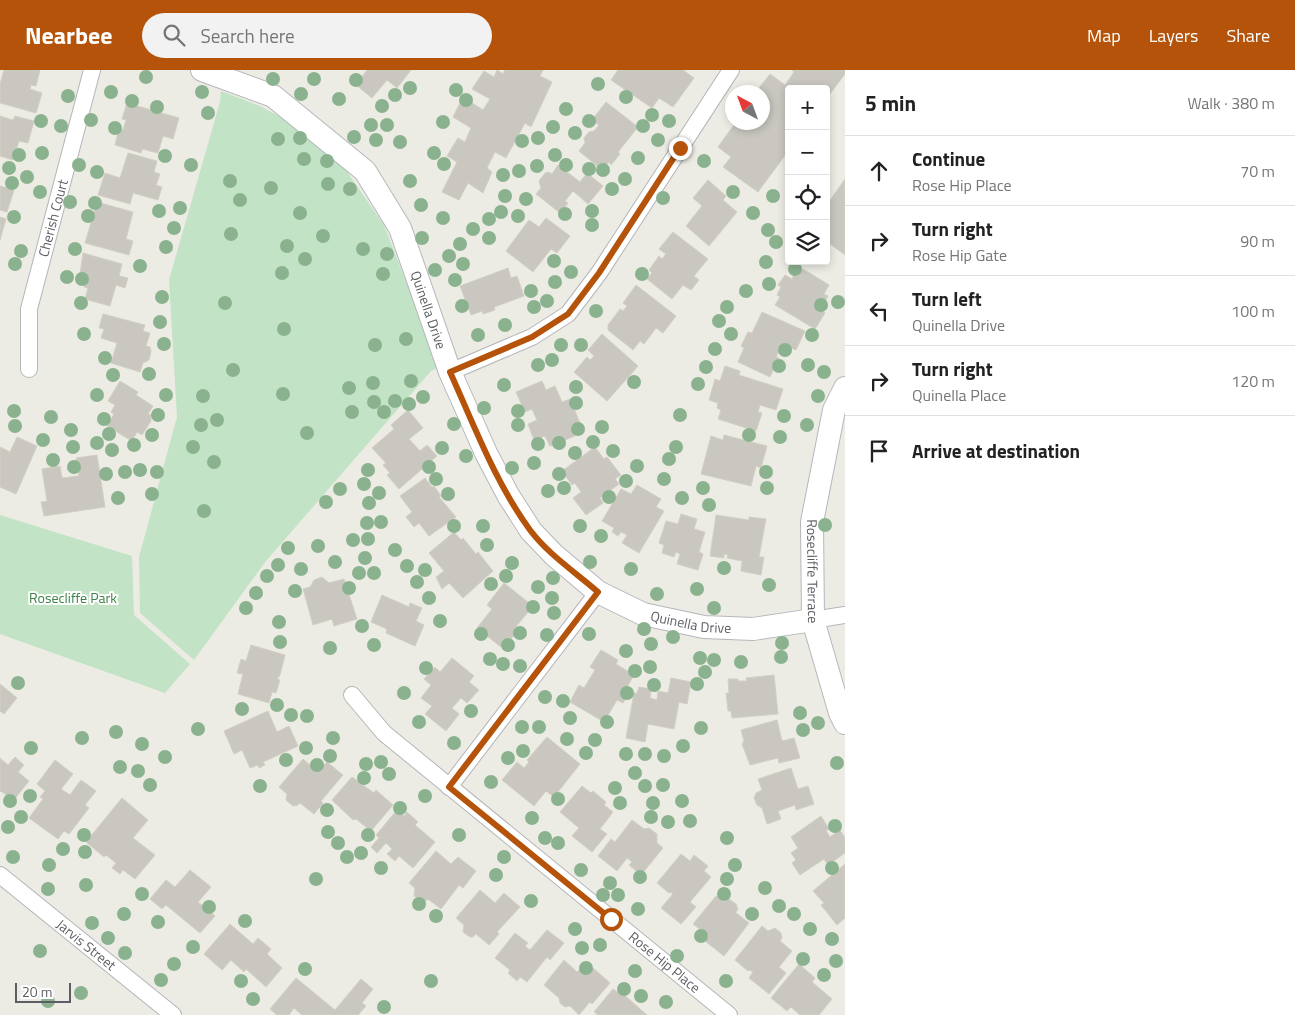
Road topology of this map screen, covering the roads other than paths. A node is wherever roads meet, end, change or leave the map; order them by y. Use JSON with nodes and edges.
{"nodes":[{"id":1,"x":92,"y":70,"type":"edge"},
{"id":2,"x":202,"y":70,"type":"edge"},
{"id":3,"x":731,"y":70,"type":"edge"},
{"id":4,"x":29,"y":369,"type":"dead end"},
{"id":5,"x":450,"y":372,"type":"junction"},
{"id":6,"x":845,"y":388,"type":"edge"},
{"id":7,"x":598,"y":592,"type":"junction"},
{"id":8,"x":845,"y":615,"type":"edge"},
{"id":9,"x":813,"y":620,"type":"junction"},
{"id":10,"x":352,"y":694,"type":"dead end"},
{"id":11,"x":845,"y":723,"type":"edge"},
{"id":12,"x":449,"y":787,"type":"junction"},
{"id":13,"x":0,"y":875,"type":"edge"},
{"id":14,"x":173,"y":1015,"type":"edge"},
{"id":15,"x":729,"y":1015,"type":"edge"}],
"edges":[{"from":1,"to":4,"type":"street","name":"Cherish Court"},
{"from":2,"to":5,"type":"street","name":"Quinella Drive"},
{"from":3,"to":5,"type":"street"},
{"from":5,"to":7,"type":"street","name":"Quinella Drive"},
{"from":6,"to":9,"type":"street","name":"Rosecliffe Terrace"},
{"from":7,"to":9,"type":"street","name":"Quinella Drive"},
{"from":7,"to":12,"type":"street"},
{"from":8,"to":9,"type":"street"},
{"from":9,"to":11,"type":"street","name":"Rosecliffe Terrace"},
{"from":10,"to":12,"type":"street","name":"Rose Hip Place"},
{"from":12,"to":15,"type":"street","name":"Rose Hip Place"},
{"from":13,"to":14,"type":"street","name":"Jarvis Street"}]}
